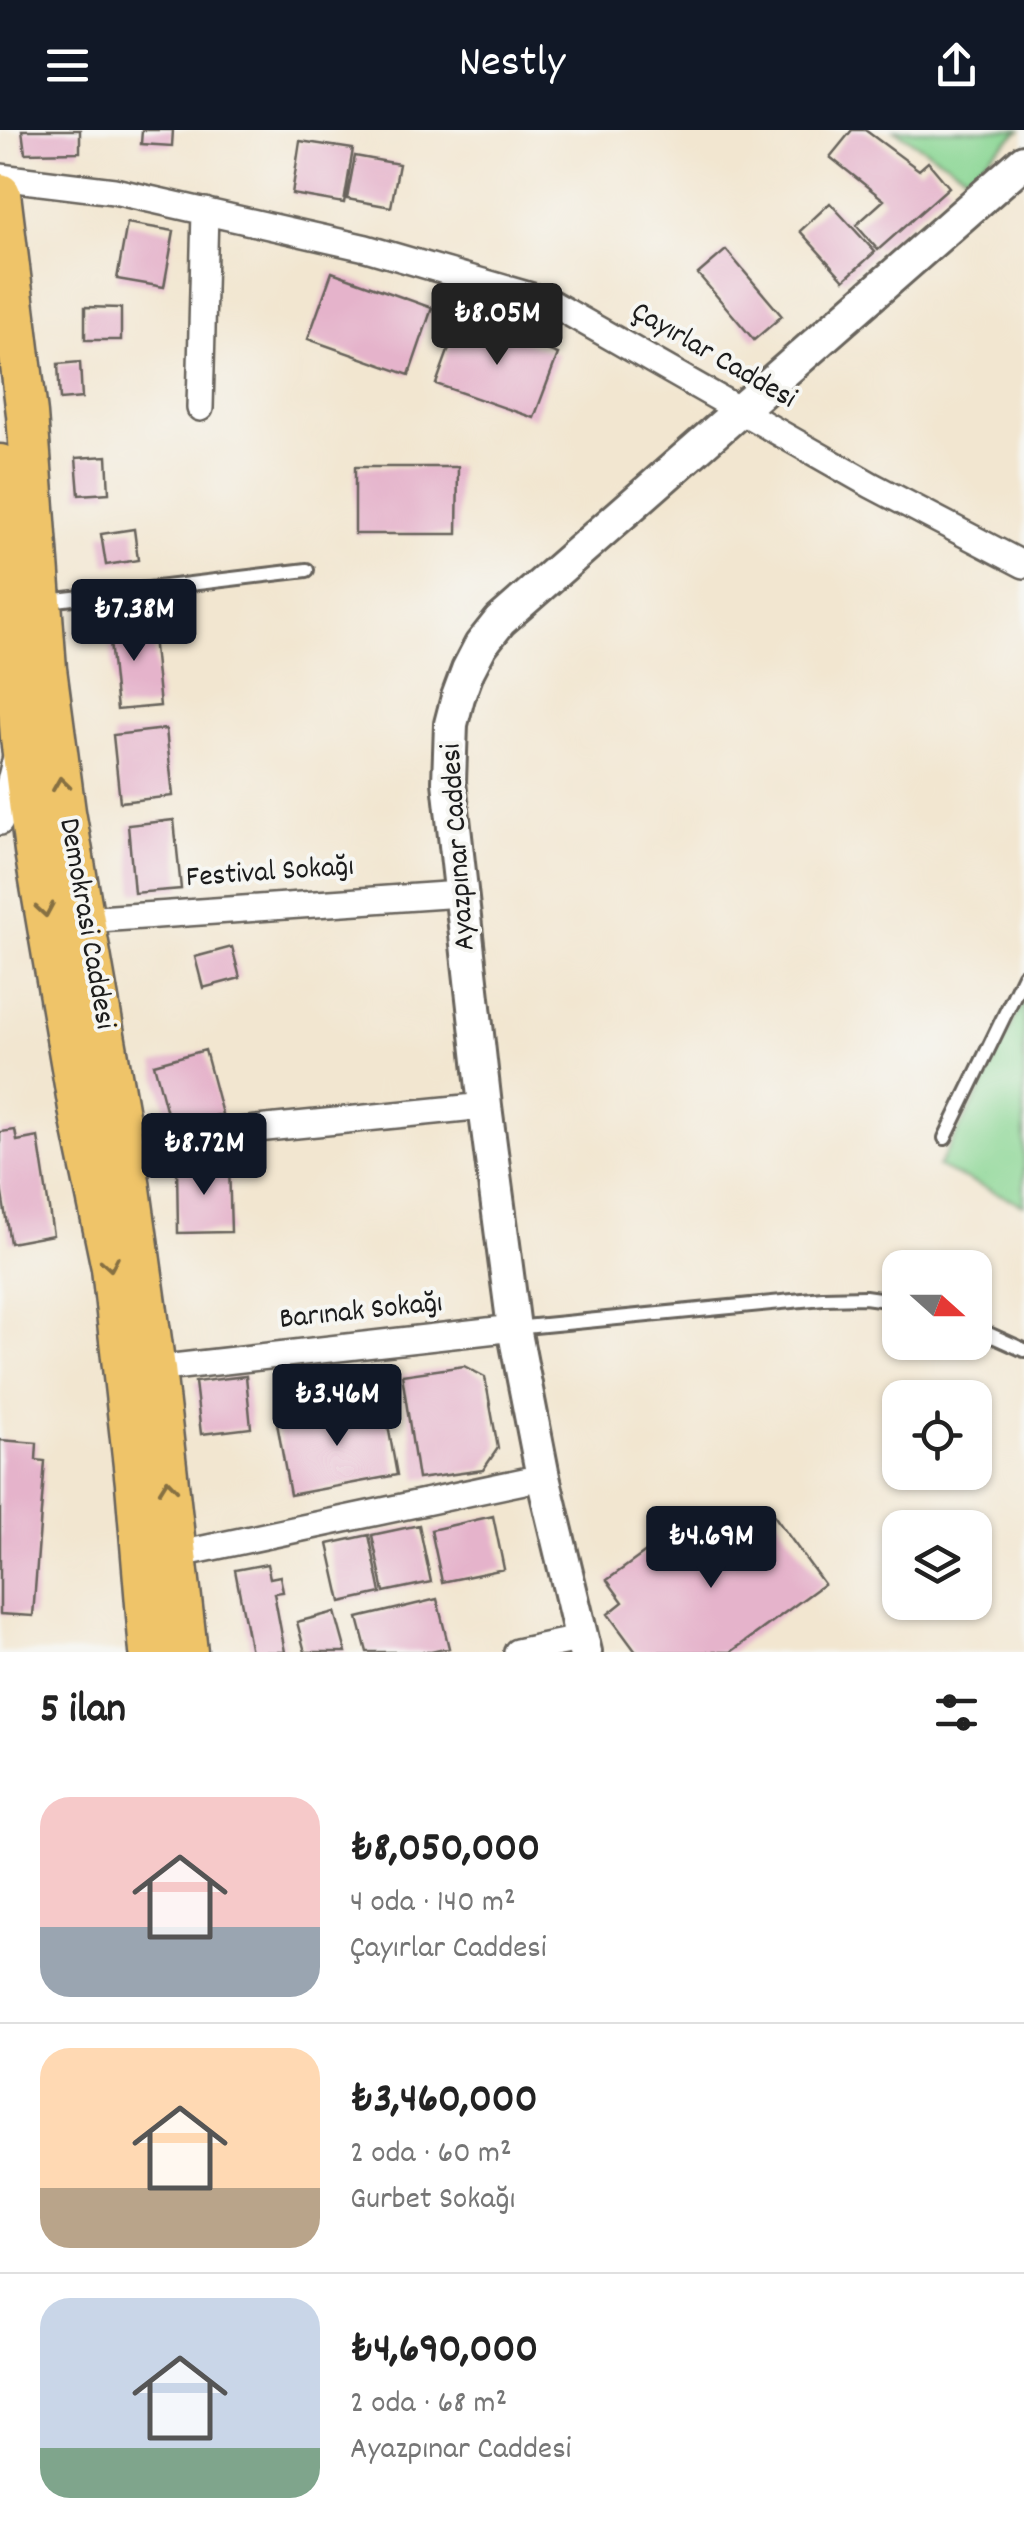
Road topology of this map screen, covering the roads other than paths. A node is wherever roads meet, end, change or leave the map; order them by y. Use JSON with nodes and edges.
{"nodes":[{"id":1,"x":1024,"y":161,"type":"edge"},
{"id":2,"x":0,"y":177,"type":"edge"},
{"id":3,"x":0,"y":194,"type":"edge"},
{"id":4,"x":205,"y":211,"type":"junction"},
{"id":5,"x":200,"y":408,"type":"dead end"},
{"id":6,"x":741,"y":410,"type":"junction"},
{"id":7,"x":0,"y":466,"type":"edge"},
{"id":8,"x":1024,"y":565,"type":"edge"},
{"id":9,"x":306,"y":570,"type":"dead end"},
{"id":10,"x":41,"y":602,"type":"junction"},
{"id":11,"x":8,"y":655,"type":"edge"},
{"id":12,"x":21,"y":737,"type":"junction"},
{"id":13,"x":0,"y":822,"type":"edge"},
{"id":14,"x":460,"y":894,"type":"junction"},
{"id":15,"x":84,"y":920,"type":"junction"},
{"id":16,"x":1024,"y":975,"type":"edge"},
{"id":17,"x":485,"y":1106,"type":"junction"},
{"id":18,"x":945,"y":1138,"type":"dead end"},
{"id":19,"x":126,"y":1160,"type":"junction"},
{"id":20,"x":882,"y":1300,"type":"edge"},
{"id":21,"x":514,"y":1328,"type":"junction"},
{"id":22,"x":992,"y":1336,"type":"edge"},
{"id":23,"x":1024,"y":1350,"type":"edge"},
{"id":24,"x":156,"y":1368,"type":"junction"},
{"id":25,"x":543,"y":1476,"type":"junction"},
{"id":26,"x":175,"y":1554,"type":"junction"},
{"id":27,"x":584,"y":1645,"type":"edge"},
{"id":28,"x":150,"y":1652,"type":"edge"},
{"id":29,"x":187,"y":1652,"type":"edge"},
{"id":30,"x":517,"y":1652,"type":"edge"}],
"edges":[{"from":1,"to":6,"type":"street","name":"Ayazpınar Caddesi"},
{"from":2,"to":4,"type":"street","name":"Çayırlar Caddesi"},
{"from":3,"to":10,"type":"main road","name":"Demokrasi Caddesi"},
{"from":4,"to":5,"type":"street"},
{"from":4,"to":6,"type":"street","name":"Çayırlar Caddesi"},
{"from":6,"to":8,"type":"street","name":"Çayırlar Caddesi"},
{"from":6,"to":14,"type":"street","name":"Ayazpınar Caddesi"},
{"from":7,"to":11,"type":"main road","name":"Demokrasi Caddesi"},
{"from":9,"to":10,"type":"lane"},
{"from":15,"to":10,"type":"main road","name":"Demokrasi Caddesi","one_way":true},
{"from":11,"to":12,"type":"main road","name":"Demokrasi Caddesi"},
{"from":12,"to":13,"type":"street"},
{"from":12,"to":28,"type":"main road","name":"Demokrasi Caddesi","one_way":true},
{"from":14,"to":15,"type":"street","name":"Festival Sokağı"},
{"from":14,"to":17,"type":"street","name":"Ayazpınar Caddesi"},
{"from":15,"to":19,"type":"main road","name":"Demokrasi Caddesi"},
{"from":16,"to":18,"type":"lane"},
{"from":17,"to":19,"type":"street"},
{"from":17,"to":21,"type":"street","name":"Ayazpınar Caddesi"},
{"from":19,"to":24,"type":"main road","name":"Demokrasi Caddesi"},
{"from":20,"to":21,"type":"lane"},
{"from":21,"to":24,"type":"street","name":"Barınak Sokağı"},
{"from":21,"to":25,"type":"street","name":"Ayazpınar Caddesi"},
{"from":22,"to":23,"type":"lane"},
{"from":26,"to":24,"type":"main road","name":"Demokrasi Caddesi","one_way":true},
{"from":25,"to":26,"type":"street"},
{"from":25,"to":27,"type":"street","name":"Ayazpınar Caddesi"},
{"from":26,"to":29,"type":"main road","name":"Demokrasi Caddesi"},
{"from":27,"to":30,"type":"street"}]}
